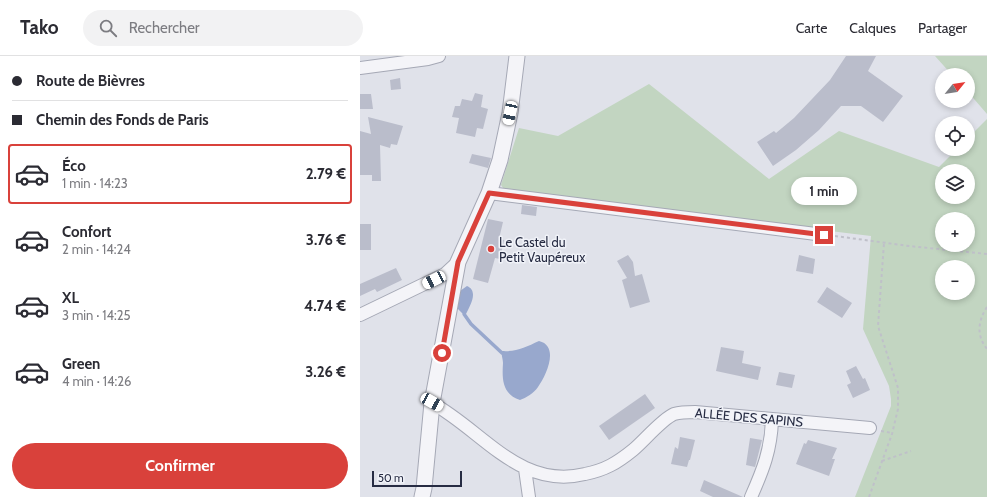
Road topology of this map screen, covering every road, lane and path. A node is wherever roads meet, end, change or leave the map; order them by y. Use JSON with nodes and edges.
{"nodes":[{"id":1,"x":439,"y":56,"type":"edge"},
{"id":2,"x":517,"y":56,"type":"edge"},
{"id":3,"x":360,"y":68,"type":"edge"},
{"id":4,"x":489,"y":193,"type":"junction"},
{"id":5,"x":824,"y":235,"type":"joint"},
{"id":6,"x":884,"y":243,"type":"junction"},
{"id":7,"x":987,"y":254,"type":"edge"},
{"id":8,"x":458,"y":262,"type":"junction"},
{"id":9,"x":987,"y":307,"type":"edge"},
{"id":10,"x":360,"y":315,"type":"edge"},
{"id":11,"x":987,"y":349,"type":"edge"},
{"id":12,"x":432,"y":402,"type":"junction"},
{"id":13,"x":772,"y":420,"type":"junction"},
{"id":14,"x":870,"y":428,"type":"dead end"},
{"id":15,"x":911,"y":451,"type":"dead end"},
{"id":16,"x":882,"y":461,"type":"junction"},
{"id":17,"x":525,"y":469,"type":"junction"},
{"id":18,"x":422,"y":497,"type":"edge"},
{"id":19,"x":529,"y":497,"type":"edge"},
{"id":20,"x":751,"y":497,"type":"edge"},
{"id":21,"x":869,"y":497,"type":"edge"}],
"edges":[{"from":1,"to":3,"type":"street"},
{"from":2,"to":4,"type":"street"},
{"from":4,"to":5,"type":"street"},
{"from":4,"to":8,"type":"street"},
{"from":5,"to":6,"type":"path"},
{"from":6,"to":7,"type":"path"},
{"from":6,"to":16,"type":"path"},
{"from":8,"to":10,"type":"street"},
{"from":8,"to":12,"type":"street"},
{"from":9,"to":11,"type":"path"},
{"from":12,"to":17,"type":"street","name":"ALLÉE DES SAPINS"},
{"from":12,"to":18,"type":"street"},
{"from":13,"to":14,"type":"street","name":"ALLÉE DES SAPINS"},
{"from":13,"to":17,"type":"street","name":"ALLÉE DES SAPINS"},
{"from":13,"to":20,"type":"street"},
{"from":15,"to":16,"type":"path"},
{"from":16,"to":21,"type":"path"},
{"from":17,"to":19,"type":"street"}]}
